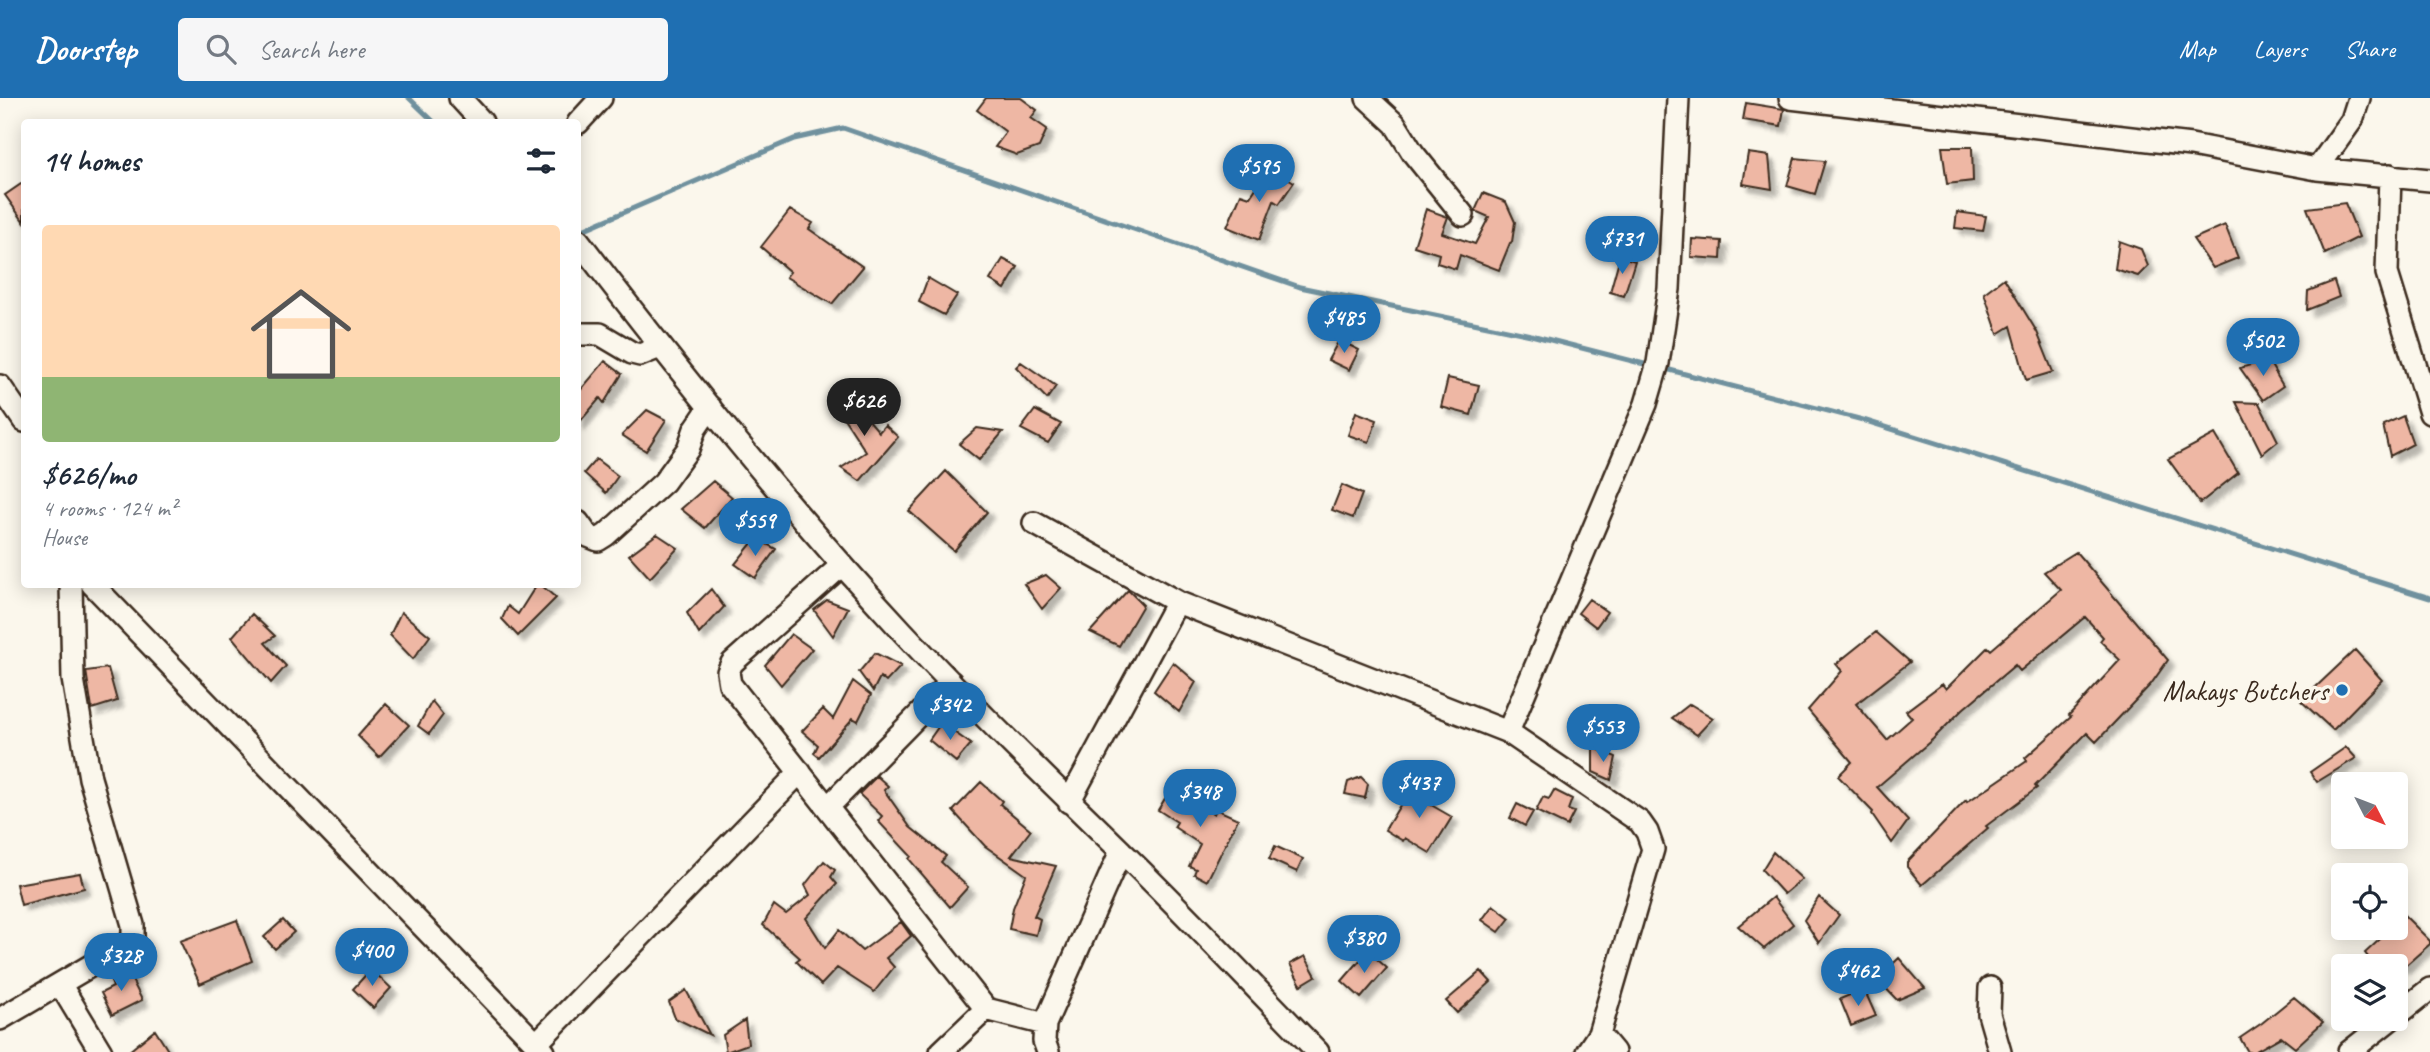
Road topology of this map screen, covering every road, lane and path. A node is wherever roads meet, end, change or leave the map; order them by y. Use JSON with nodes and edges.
{"nodes":[{"id":1,"x":460,"y":98,"type":"edge"},
{"id":2,"x":601,"y":98,"type":"edge"},
{"id":3,"x":1367,"y":98,"type":"edge"},
{"id":4,"x":1678,"y":98,"type":"edge"},
{"id":5,"x":1790,"y":98,"type":"edge"},
{"id":6,"x":2359,"y":98,"type":"edge"},
{"id":7,"x":479,"y":119,"type":"edge"},
{"id":8,"x":581,"y":120,"type":"edge"},
{"id":9,"x":2317,"y":169,"type":"junction"},
{"id":10,"x":2390,"y":175,"type":"junction"},
{"id":11,"x":2430,"y":180,"type":"edge"},
{"id":12,"x":1463,"y":215,"type":"dead end"},
{"id":13,"x":581,"y":244,"type":"edge"},
{"id":14,"x":581,"y":334,"type":"edge"},
{"id":15,"x":660,"y":347,"type":"junction"},
{"id":16,"x":0,"y":386,"type":"edge"},
{"id":17,"x":710,"y":407,"type":"junction"},
{"id":18,"x":2430,"y":413,"type":"edge"},
{"id":19,"x":21,"y":417,"type":"edge"},
{"id":20,"x":1034,"y":523,"type":"dead end"},
{"id":21,"x":581,"y":526,"type":"edge"},
{"id":22,"x":842,"y":565,"type":"junction"},
{"id":23,"x":71,"y":588,"type":"edge"},
{"id":24,"x":96,"y":588,"type":"edge"},
{"id":25,"x":1177,"y":602,"type":"junction"},
{"id":26,"x":951,"y":682,"type":"junction"},
{"id":27,"x":1508,"y":732,"type":"junction"},
{"id":28,"x":800,"y":772,"type":"junction"},
{"id":29,"x":1069,"y":802,"type":"junction"},
{"id":30,"x":828,"y":807,"type":"junction"},
{"id":31,"x":1121,"y":851,"type":"junction"},
{"id":32,"x":60,"y":984,"type":"junction"},
{"id":33,"x":1990,"y":988,"type":"dead end"},
{"id":34,"x":2430,"y":989,"type":"edge"},
{"id":35,"x":2408,"y":1006,"type":"edge"},
{"id":36,"x":986,"y":1009,"type":"junction"},
{"id":37,"x":0,"y":1018,"type":"edge"},
{"id":38,"x":1045,"y":1024,"type":"junction"},
{"id":39,"x":2376,"y":1031,"type":"edge"},
{"id":40,"x":1593,"y":1043,"type":"edge"},
{"id":41,"x":541,"y":1047,"type":"edge"},
{"id":42,"x":101,"y":1052,"type":"edge"},
{"id":43,"x":941,"y":1052,"type":"edge"},
{"id":44,"x":1048,"y":1052,"type":"edge"},
{"id":45,"x":1318,"y":1052,"type":"edge"},
{"id":46,"x":1614,"y":1052,"type":"edge"},
{"id":47,"x":2000,"y":1052,"type":"edge"},
{"id":48,"x":2349,"y":1052,"type":"edge"}],
"edges":[{"from":1,"to":7,"type":"street"},
{"from":2,"to":8,"type":"street"},
{"from":3,"to":12,"type":"street"},
{"from":4,"to":27,"type":"street"},
{"from":5,"to":9,"type":"street"},
{"from":6,"to":9,"type":"street"},
{"from":9,"to":10,"type":"street"},
{"from":10,"to":11,"type":"street"},
{"from":10,"to":18,"type":"street"},
{"from":13,"to":15,"type":"street"},
{"from":14,"to":15,"type":"street"},
{"from":15,"to":17,"type":"street"},
{"from":16,"to":19,"type":"street"},
{"from":17,"to":21,"type":"street"},
{"from":17,"to":22,"type":"street"},
{"from":20,"to":25,"type":"street"},
{"from":22,"to":26,"type":"street"},
{"from":22,"to":28,"type":"street"},
{"from":23,"to":32,"type":"street"},
{"from":24,"to":41,"type":"street"},
{"from":25,"to":27,"type":"street"},
{"from":25,"to":29,"type":"street"},
{"from":26,"to":29,"type":"street"},
{"from":26,"to":30,"type":"street"},
{"from":27,"to":40,"type":"street"},
{"from":28,"to":30,"type":"street"},
{"from":28,"to":41,"type":"street"},
{"from":29,"to":31,"type":"street"},
{"from":30,"to":36,"type":"street"},
{"from":31,"to":38,"type":"street"},
{"from":31,"to":45,"type":"street"},
{"from":32,"to":37,"type":"street"},
{"from":32,"to":42,"type":"street"},
{"from":33,"to":47,"type":"street"},
{"from":34,"to":35,"type":"street"},
{"from":36,"to":38,"type":"street"},
{"from":36,"to":43,"type":"street"},
{"from":38,"to":44,"type":"street"},
{"from":39,"to":48,"type":"street"},
{"from":40,"to":46,"type":"street"}]}
